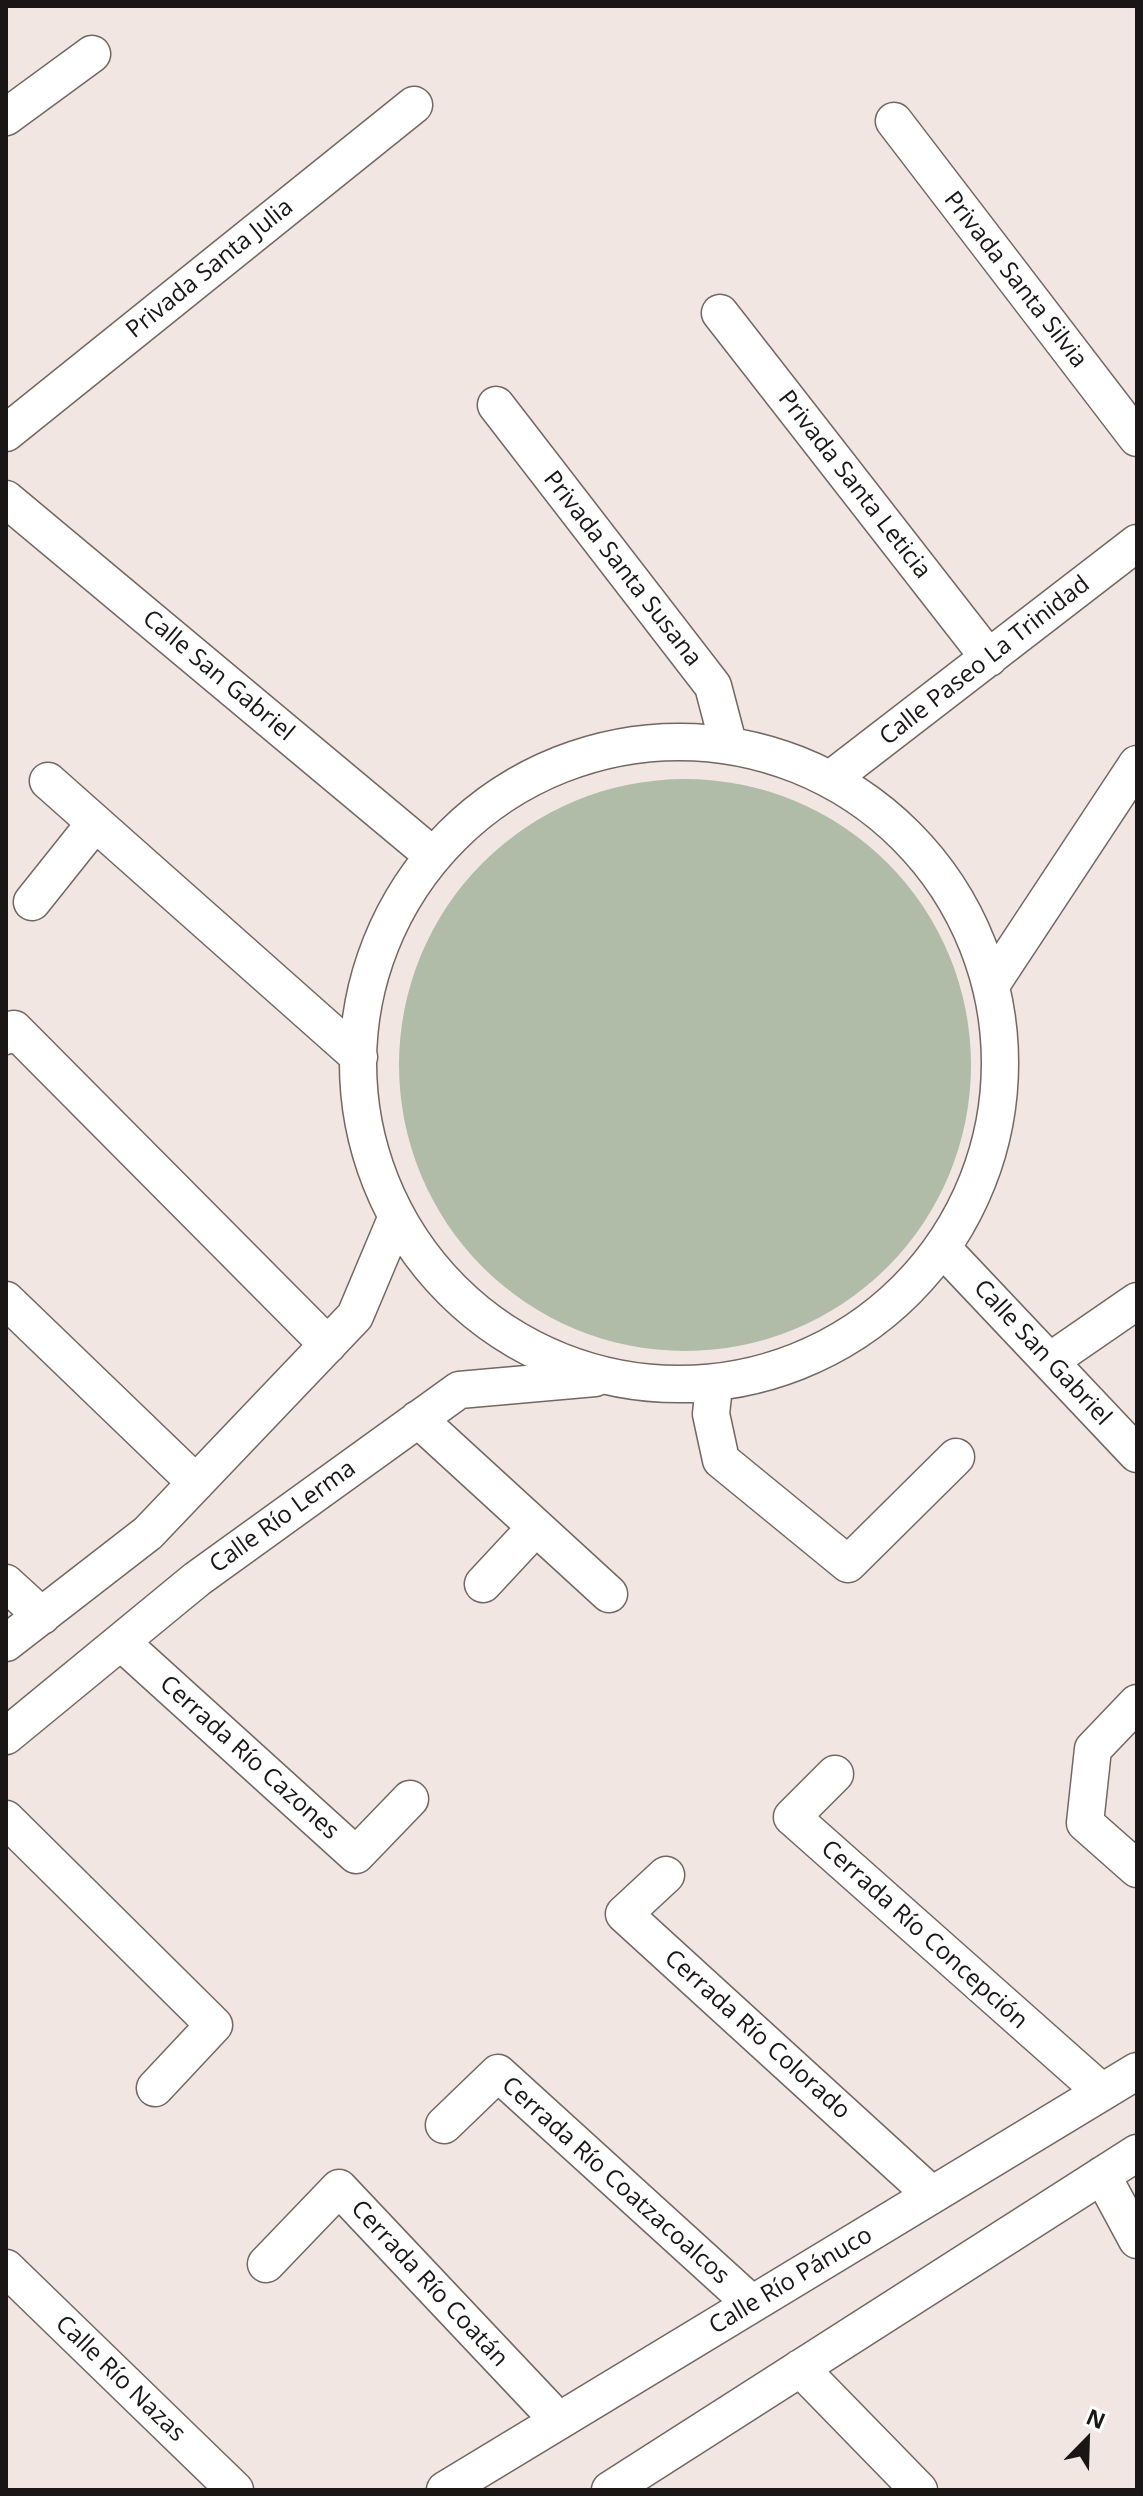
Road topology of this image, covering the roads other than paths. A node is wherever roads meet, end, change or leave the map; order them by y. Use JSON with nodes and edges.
{"nodes":[{"id":1,"x":92,"y":54,"type":"dead end"},
{"id":2,"x":414,"y":105,"type":"dead end"},
{"id":3,"x":6,"y":117,"type":"edge"},
{"id":4,"x":894,"y":121,"type":"dead end"},
{"id":5,"x":720,"y":313,"type":"dead end"},
{"id":6,"x":496,"y":405,"type":"dead end"},
{"id":7,"x":6,"y":433,"type":"edge"},
{"id":8,"x":1137,"y":438,"type":"edge"},
{"id":9,"x":6,"y":499,"type":"edge"},
{"id":10,"x":1137,"y":543,"type":"edge"},
{"id":11,"x":989,"y":658,"type":"junction"},
{"id":12,"x":728,"y":743,"type":"junction"},
{"id":13,"x":1137,"y":764,"type":"edge"},
{"id":14,"x":832,"y":778,"type":"junction"},
{"id":15,"x":48,"y":781,"type":"dead end"},
{"id":16,"x":95,"y":823,"type":"junction"},
{"id":17,"x":431,"y":854,"type":"junction"},
{"id":18,"x":32,"y":902,"type":"dead end"},
{"id":19,"x":995,"y":979,"type":"junction"},
{"id":20,"x":6,"y":1036,"type":"edge"},
{"id":21,"x":359,"y":1057,"type":"junction"},
{"id":22,"x":395,"y":1221,"type":"junction"},
{"id":23,"x":947,"y":1253,"type":"junction"},
{"id":24,"x":6,"y":1300,"type":"edge"},
{"id":25,"x":1137,"y":1301,"type":"edge"},
{"id":26,"x":328,"y":1345,"type":"junction"},
{"id":27,"x":1050,"y":1361,"type":"junction"},
{"id":28,"x":596,"y":1378,"type":"junction"},
{"id":29,"x":714,"y":1386,"type":"junction"},
{"id":30,"x":418,"y":1419,"type":"junction"},
{"id":31,"x":1137,"y":1454,"type":"edge"},
{"id":32,"x":956,"y":1457,"type":"dead end"},
{"id":33,"x":196,"y":1483,"type":"junction"},
{"id":34,"x":536,"y":1527,"type":"junction"},
{"id":35,"x":6,"y":1583,"type":"edge"},
{"id":36,"x":483,"y":1584,"type":"dead end"},
{"id":37,"x":609,"y":1594,"type":"dead end"},
{"id":38,"x":42,"y":1616,"type":"junction"},
{"id":39,"x":121,"y":1642,"type":"junction"},
{"id":40,"x":6,"y":1643,"type":"edge"},
{"id":41,"x":1137,"y":1703,"type":"edge"},
{"id":42,"x":6,"y":1736,"type":"edge"},
{"id":43,"x":835,"y":1774,"type":"dead end"},
{"id":44,"x":410,"y":1799,"type":"dead end"},
{"id":45,"x":6,"y":1819,"type":"edge"},
{"id":46,"x":1137,"y":1869,"type":"edge"},
{"id":47,"x":666,"y":1875,"type":"dead end"},
{"id":48,"x":1137,"y":2071,"type":"edge"},
{"id":49,"x":155,"y":2088,"type":"dead end"},
{"id":50,"x":1102,"y":2092,"type":"junction"},
{"id":51,"x":444,"y":2125,"type":"dead end"},
{"id":52,"x":1137,"y":2153,"type":"edge"},
{"id":53,"x":1102,"y":2175,"type":"junction"},
{"id":54,"x":932,"y":2195,"type":"junction"},
{"id":55,"x":1137,"y":2240,"type":"edge"},
{"id":56,"x":266,"y":2264,"type":"dead end"},
{"id":57,"x":6,"y":2268,"type":"edge"},
{"id":58,"x":752,"y":2304,"type":"junction"},
{"id":59,"x":800,"y":2368,"type":"junction"},
{"id":60,"x":559,"y":2421,"type":"junction"},
{"id":61,"x":235,"y":2490,"type":"edge"},
{"id":62,"x":445,"y":2490,"type":"edge"},
{"id":63,"x":610,"y":2490,"type":"edge"},
{"id":64,"x":919,"y":2490,"type":"edge"}],
"edges":[{"from":1,"to":3,"type":"street"},
{"from":2,"to":7,"type":"street","name":"Privada Santa Julia"},
{"from":4,"to":8,"type":"street","name":"Privada Santa Silvia"},
{"from":5,"to":11,"type":"street","name":"Privada Santa Leticia"},
{"from":6,"to":12,"type":"street","name":"Privada Santa Susana"},
{"from":9,"to":17,"type":"street","name":"Calle San Gabriel"},
{"from":10,"to":11,"type":"street","name":"Calle Paseo La Trinidad"},
{"from":11,"to":14,"type":"street","name":"Calle Paseo La Trinidad"},
{"from":12,"to":14,"type":"street"},
{"from":12,"to":17,"type":"street"},
{"from":13,"to":19,"type":"street"},
{"from":14,"to":19,"type":"street"},
{"from":15,"to":16,"type":"street"},
{"from":16,"to":18,"type":"street"},
{"from":16,"to":21,"type":"street"},
{"from":17,"to":21,"type":"street"},
{"from":19,"to":23,"type":"street"},
{"from":20,"to":26,"type":"street"},
{"from":21,"to":22,"type":"street"},
{"from":22,"to":26,"type":"street"},
{"from":22,"to":28,"type":"street"},
{"from":23,"to":27,"type":"street","name":"Calle San Gabriel"},
{"from":23,"to":29,"type":"street"},
{"from":24,"to":33,"type":"street"},
{"from":25,"to":27,"type":"street"},
{"from":26,"to":33,"type":"street"},
{"from":27,"to":31,"type":"street","name":"Calle San Gabriel"},
{"from":28,"to":29,"type":"street"},
{"from":28,"to":30,"type":"street","name":"Calle Río Lerma"},
{"from":29,"to":32,"type":"street"},
{"from":30,"to":34,"type":"street"},
{"from":30,"to":39,"type":"street","name":"Calle Río Lerma"},
{"from":33,"to":38,"type":"street"},
{"from":34,"to":36,"type":"street"},
{"from":34,"to":37,"type":"street"},
{"from":35,"to":38,"type":"street"},
{"from":38,"to":40,"type":"street"},
{"from":39,"to":42,"type":"street","name":"Calle Río Lerma"},
{"from":39,"to":44,"type":"street","name":"Cerrada Río Cazones"},
{"from":41,"to":46,"type":"street"},
{"from":43,"to":50,"type":"street","name":"Cerrada Río Concepción"},
{"from":45,"to":49,"type":"street"},
{"from":47,"to":54,"type":"street","name":"Cerrada Río Colorado"},
{"from":48,"to":50,"type":"street","name":"Calle Río Pánuco"},
{"from":50,"to":54,"type":"street","name":"Calle Río Pánuco"},
{"from":51,"to":58,"type":"street","name":"Cerrada Río Coatzacoalcos"},
{"from":52,"to":53,"type":"street"},
{"from":53,"to":55,"type":"street"},
{"from":53,"to":59,"type":"street"},
{"from":54,"to":58,"type":"street","name":"Calle Río Pánuco"},
{"from":56,"to":60,"type":"street","name":"Cerrada Río Coatán"},
{"from":57,"to":61,"type":"street","name":"Calle Río Nazas"},
{"from":58,"to":60,"type":"street","name":"Calle Río Pánuco"},
{"from":59,"to":63,"type":"street"},
{"from":59,"to":64,"type":"street"},
{"from":60,"to":62,"type":"street","name":"Calle Río Pánuco"}]}
